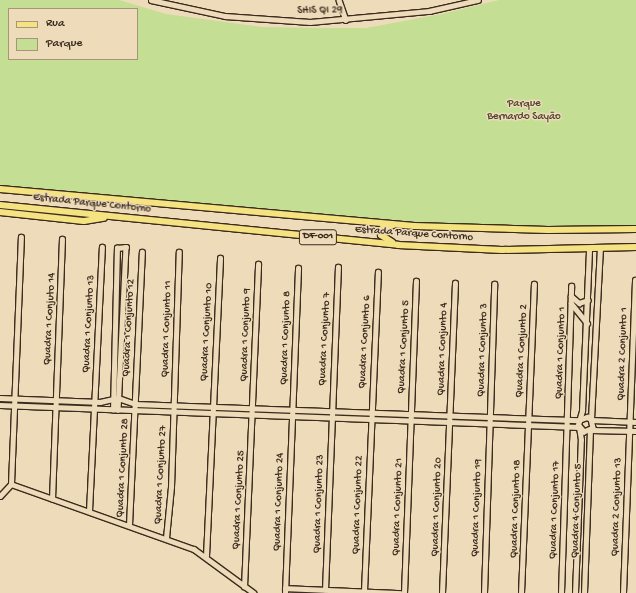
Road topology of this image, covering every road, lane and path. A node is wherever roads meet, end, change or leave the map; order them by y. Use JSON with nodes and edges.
{"nodes":[{"id":1,"x":151,"y":0,"type":"edge"},
{"id":2,"x":339,"y":0,"type":"edge"},
{"id":3,"x":478,"y":0,"type":"edge"},
{"id":4,"x":163,"y":2,"type":"edge"},
{"id":5,"x":346,"y":20,"type":"junction"},
{"id":6,"x":0,"y":189,"type":"edge"},
{"id":7,"x":0,"y":205,"type":"edge"},
{"id":8,"x":0,"y":212,"type":"edge"},
{"id":9,"x":111,"y":216,"type":"junction"},
{"id":10,"x":396,"y":224,"type":"junction"},
{"id":11,"x":636,"y":229,"type":"edge"},
{"id":12,"x":21,"y":236,"type":"dead end"},
{"id":13,"x":62,"y":238,"type":"dead end"},
{"id":14,"x":398,"y":245,"type":"junction"},
{"id":15,"x":102,"y":247,"type":"dead end"},
{"id":16,"x":636,"y":247,"type":"edge"},
{"id":17,"x":589,"y":249,"type":"junction"},
{"id":18,"x":600,"y":249,"type":"junction"},
{"id":19,"x":142,"y":252,"type":"dead end"},
{"id":20,"x":179,"y":252,"type":"dead end"},
{"id":21,"x":220,"y":258,"type":"dead end"},
{"id":22,"x":258,"y":264,"type":"dead end"},
{"id":23,"x":338,"y":267,"type":"dead end"},
{"id":24,"x":298,"y":268,"type":"dead end"},
{"id":25,"x":378,"y":272,"type":"dead end"},
{"id":26,"x":635,"y":280,"type":"edge"},
{"id":27,"x":416,"y":281,"type":"dead end"},
{"id":28,"x":589,"y":282,"type":"junction"},
{"id":29,"x":597,"y":283,"type":"junction"},
{"id":30,"x":455,"y":284,"type":"dead end"},
{"id":31,"x":494,"y":284,"type":"dead end"},
{"id":32,"x":534,"y":284,"type":"dead end"},
{"id":33,"x":571,"y":286,"type":"dead end"},
{"id":34,"x":571,"y":296,"type":"junction"},
{"id":35,"x":596,"y":296,"type":"junction"},
{"id":36,"x":588,"y":298,"type":"junction"},
{"id":37,"x":571,"y":303,"type":"junction"},
{"id":38,"x":587,"y":323,"type":"junction"},
{"id":39,"x":0,"y":398,"type":"edge"},
{"id":40,"x":16,"y":399,"type":"junction"},
{"id":41,"x":55,"y":399,"type":"junction"},
{"id":42,"x":112,"y":399,"type":"junction"},
{"id":43,"x":120,"y":399,"type":"junction"},
{"id":44,"x":94,"y":402,"type":"junction"},
{"id":45,"x":135,"y":404,"type":"junction"},
{"id":46,"x":0,"y":405,"type":"edge"},
{"id":47,"x":174,"y":405,"type":"junction"},
{"id":48,"x":16,"y":406,"type":"junction"},
{"id":49,"x":213,"y":407,"type":"junction"},
{"id":50,"x":55,"y":408,"type":"junction"},
{"id":51,"x":252,"y":408,"type":"junction"},
{"id":52,"x":94,"y":409,"type":"junction"},
{"id":53,"x":116,"y":410,"type":"junction"},
{"id":54,"x":292,"y":410,"type":"junction"},
{"id":55,"x":135,"y":411,"type":"junction"},
{"id":56,"x":331,"y":411,"type":"junction"},
{"id":57,"x":174,"y":412,"type":"junction"},
{"id":58,"x":370,"y":412,"type":"junction"},
{"id":59,"x":213,"y":414,"type":"junction"},
{"id":60,"x":410,"y":414,"type":"junction"},
{"id":61,"x":252,"y":415,"type":"junction"},
{"id":62,"x":292,"y":416,"type":"junction"},
{"id":63,"x":449,"y":416,"type":"junction"},
{"id":64,"x":489,"y":417,"type":"junction"},
{"id":65,"x":331,"y":418,"type":"junction"},
{"id":66,"x":528,"y":419,"type":"junction"},
{"id":67,"x":592,"y":419,"type":"junction"},
{"id":68,"x":370,"y":420,"type":"junction"},
{"id":69,"x":568,"y":420,"type":"junction"},
{"id":70,"x":579,"y":420,"type":"junction"},
{"id":71,"x":410,"y":421,"type":"junction"},
{"id":72,"x":449,"y":422,"type":"junction"},
{"id":73,"x":629,"y":422,"type":"junction"},
{"id":74,"x":636,"y":422,"type":"edge"},
{"id":75,"x":489,"y":424,"type":"junction"},
{"id":76,"x":528,"y":425,"type":"junction"},
{"id":77,"x":568,"y":427,"type":"junction"},
{"id":78,"x":579,"y":428,"type":"junction"},
{"id":79,"x":591,"y":430,"type":"junction"},
{"id":80,"x":629,"y":430,"type":"junction"},
{"id":81,"x":636,"y":430,"type":"edge"},
{"id":82,"x":12,"y":484,"type":"junction"},
{"id":83,"x":0,"y":496,"type":"edge"},
{"id":84,"x":52,"y":499,"type":"junction"},
{"id":85,"x":89,"y":511,"type":"junction"},
{"id":86,"x":129,"y":525,"type":"junction"},
{"id":87,"x":166,"y":538,"type":"junction"},
{"id":88,"x":206,"y":556,"type":"junction"},
{"id":89,"x":244,"y":587,"type":"junction"},
{"id":90,"x":325,"y":590,"type":"junction"},
{"id":91,"x":285,"y":591,"type":"edge"},
{"id":92,"x":364,"y":591,"type":"junction"},
{"id":93,"x":254,"y":593,"type":"edge"},
{"id":94,"x":400,"y":593,"type":"edge"},
{"id":95,"x":404,"y":593,"type":"edge"},
{"id":96,"x":442,"y":593,"type":"edge"},
{"id":97,"x":484,"y":593,"type":"edge"},
{"id":98,"x":522,"y":593,"type":"edge"},
{"id":99,"x":561,"y":593,"type":"edge"},
{"id":100,"x":575,"y":593,"type":"edge"},
{"id":101,"x":584,"y":593,"type":"edge"},
{"id":102,"x":623,"y":593,"type":"edge"}],
"edges":[{"from":1,"to":4,"type":"street","name":"SHIS QI 29"},
{"from":2,"to":5,"type":"street"},
{"from":3,"to":5,"type":"street","name":"SHIS QI 29"},
{"from":4,"to":5,"type":"street","name":"SHIS QI 29"},
{"from":6,"to":10,"type":"main road","name":"Estrada Parque Contorno","number":"DF-001"},
{"from":7,"to":9,"type":"main road","name":"Estrada Parque Contorno","number":"DF-001"},
{"from":8,"to":9,"type":"main road"},
{"from":9,"to":14,"type":"main road","name":"Estrada Parque Contorno","number":"DF-001"},
{"from":10,"to":11,"type":"main road","name":"Estrada Parque Contorno","number":"DF-001"},
{"from":10,"to":14,"type":"main road"},
{"from":12,"to":40,"type":"street"},
{"from":13,"to":41,"type":"street","name":"Quadra 1 Conjuto 14"},
{"from":14,"to":17,"type":"main road","name":"Estrada Parque Contorno","number":"DF-001"},
{"from":15,"to":44,"type":"street","name":"Quadra 1 Conjunto 13"},
{"from":16,"to":18,"type":"main road","name":"Estrada Parque Contorno","number":"DF-001"},
{"from":17,"to":18,"type":"main road","name":"Estrada Parque Contorno","number":"DF-001"},
{"from":17,"to":28,"type":"street"},
{"from":18,"to":29,"type":"street"},
{"from":19,"to":45,"type":"street","name":"Quadra 1 Conjunto 12"},
{"from":20,"to":47,"type":"street","name":"Quadra 1 Conjunto 11"},
{"from":21,"to":49,"type":"street","name":"Quadra 1 Conjunto 10"},
{"from":22,"to":51,"type":"street","name":"Quadra 1 Conjunto 9"},
{"from":23,"to":56,"type":"street","name":"Quadra 1 Conjunto 7"},
{"from":24,"to":54,"type":"street","name":"Quadra 1 Conjunto 8"},
{"from":25,"to":58,"type":"street","name":"Quadra 1 Conjunto 6"},
{"from":26,"to":73,"type":"street","name":"Quadra 2 Conjunto 1"},
{"from":27,"to":60,"type":"street","name":"Quadra 1 Conjunto 5"},
{"from":28,"to":29,"type":"street"},
{"from":28,"to":36,"type":"street"},
{"from":29,"to":35,"type":"street"},
{"from":30,"to":63,"type":"street","name":"Quadra 1 Conjunto 4"},
{"from":31,"to":64,"type":"street","name":"Quadra 1 Conjunto 3"},
{"from":32,"to":66,"type":"street","name":"Quadra 1 Conjunto 2"},
{"from":33,"to":34,"type":"street","name":"Quadra 1 Conjunto 1"},
{"from":34,"to":36,"type":"street"},
{"from":34,"to":37,"type":"street","name":"Quadra 1 Conjunto 1"},
{"from":35,"to":36,"type":"street"},
{"from":35,"to":67,"type":"street"},
{"from":36,"to":38,"type":"street"},
{"from":37,"to":38,"type":"street"},
{"from":37,"to":69,"type":"street","name":"Quadra 1 Conjunto 1"},
{"from":38,"to":70,"type":"street"},
{"from":39,"to":40,"type":"street"},
{"from":40,"to":41,"type":"street"},
{"from":40,"to":48,"type":"street"},
{"from":41,"to":44,"type":"street"},
{"from":41,"to":50,"type":"street","name":"Quadra 1 Conjuto 14"},
{"from":42,"to":43,"type":"street"},
{"from":42,"to":43,"type":"street"},
{"from":42,"to":44,"type":"street"},
{"from":42,"to":53,"type":"street"},
{"from":43,"to":45,"type":"street"},
{"from":43,"to":53,"type":"street"},
{"from":44,"to":52,"type":"street","name":"Quadra 1 Conjunto 13"},
{"from":45,"to":47,"type":"street"},
{"from":45,"to":55,"type":"street","name":"Quadra 1 Conjunto 12"},
{"from":46,"to":48,"type":"street"},
{"from":47,"to":49,"type":"street"},
{"from":47,"to":57,"type":"street","name":"Quadra 1 Conjunto 11"},
{"from":48,"to":50,"type":"street"},
{"from":48,"to":82,"type":"street"},
{"from":49,"to":51,"type":"street"},
{"from":49,"to":59,"type":"street","name":"Quadra 1 Conjunto 10"},
{"from":50,"to":52,"type":"street"},
{"from":50,"to":84,"type":"street","name":"Quadra 1 Conjuto 14"},
{"from":51,"to":54,"type":"street"},
{"from":51,"to":61,"type":"street","name":"Quadra 1 Conjunto 9"},
{"from":52,"to":53,"type":"street"},
{"from":52,"to":85,"type":"street","name":"Quadra 1 Conjunto 13"},
{"from":53,"to":55,"type":"street"},
{"from":54,"to":56,"type":"street"},
{"from":54,"to":62,"type":"street","name":"Quadra 1 Conjunto 8"},
{"from":55,"to":57,"type":"street"},
{"from":55,"to":86,"type":"street","name":"Quadra 1 Conjunto 28"},
{"from":56,"to":58,"type":"street"},
{"from":56,"to":65,"type":"street","name":"Quadra 1 Conjunto 7"},
{"from":57,"to":59,"type":"street"},
{"from":57,"to":87,"type":"street","name":"Quadra 1 Conjunto 27"},
{"from":58,"to":60,"type":"street"},
{"from":58,"to":68,"type":"street","name":"Quadra 1 Conjunto 6"},
{"from":59,"to":61,"type":"street"},
{"from":59,"to":88,"type":"street","name":"Quadra 1 Conjunto 10"},
{"from":60,"to":63,"type":"street"},
{"from":60,"to":71,"type":"street","name":"Quadra 1 Conjunto 5"},
{"from":61,"to":62,"type":"street"},
{"from":61,"to":89,"type":"street","name":"Quadra 1 Conjunto 25"},
{"from":62,"to":65,"type":"street"},
{"from":62,"to":91,"type":"street","name":"Quadra 1 Conjunto 24"},
{"from":63,"to":64,"type":"street"},
{"from":63,"to":72,"type":"street","name":"Quadra 1 Conjunto 4"},
{"from":64,"to":66,"type":"street"},
{"from":64,"to":75,"type":"street","name":"Quadra 1 Conjunto 3"},
{"from":65,"to":68,"type":"street"},
{"from":65,"to":90,"type":"street","name":"Quadra 1 Conjunto 23"},
{"from":66,"to":69,"type":"street"},
{"from":66,"to":76,"type":"street","name":"Quadra 1 Conjunto 2"},
{"from":67,"to":70,"type":"street"},
{"from":67,"to":73,"type":"street"},
{"from":67,"to":79,"type":"street"},
{"from":68,"to":71,"type":"street"},
{"from":68,"to":92,"type":"street","name":"Quadra 1 Conjunto 22"},
{"from":69,"to":70,"type":"street"},
{"from":69,"to":77,"type":"street","name":"Quadra 1 Conjunto 1"},
{"from":70,"to":78,"type":"street"},
{"from":71,"to":72,"type":"street"},
{"from":71,"to":95,"type":"street","name":"Quadra 1 Conjunto 21"},
{"from":72,"to":75,"type":"street"},
{"from":72,"to":96,"type":"street","name":"Quadra 1 Conjunto 20"},
{"from":73,"to":74,"type":"street"},
{"from":73,"to":80,"type":"street","name":"Quadra 2 Conjunto 13"},
{"from":75,"to":76,"type":"street"},
{"from":75,"to":97,"type":"street","name":"Quadra 1 Conjunto 19"},
{"from":76,"to":77,"type":"street"},
{"from":76,"to":98,"type":"street","name":"Quadra 1 Conjunto 18"},
{"from":77,"to":78,"type":"street"},
{"from":77,"to":99,"type":"street","name":"Quadra 1 Conjunto 17"},
{"from":78,"to":79,"type":"street"},
{"from":78,"to":100,"type":"street","name":"Quadra 1 Conjunto 17"},
{"from":79,"to":80,"type":"street"},
{"from":79,"to":101,"type":"street","name":"Quadra 4 Conjunto 5"},
{"from":80,"to":81,"type":"street"},
{"from":80,"to":102,"type":"street","name":"Quadra 2 Conjunto 13"},
{"from":82,"to":83,"type":"street"},
{"from":82,"to":84,"type":"street"},
{"from":84,"to":85,"type":"street"},
{"from":85,"to":86,"type":"street"},
{"from":86,"to":87,"type":"street"},
{"from":87,"to":88,"type":"street"},
{"from":88,"to":89,"type":"street"},
{"from":89,"to":93,"type":"street"},
{"from":90,"to":91,"type":"street"},
{"from":90,"to":92,"type":"street"},
{"from":92,"to":94,"type":"street"}]}
